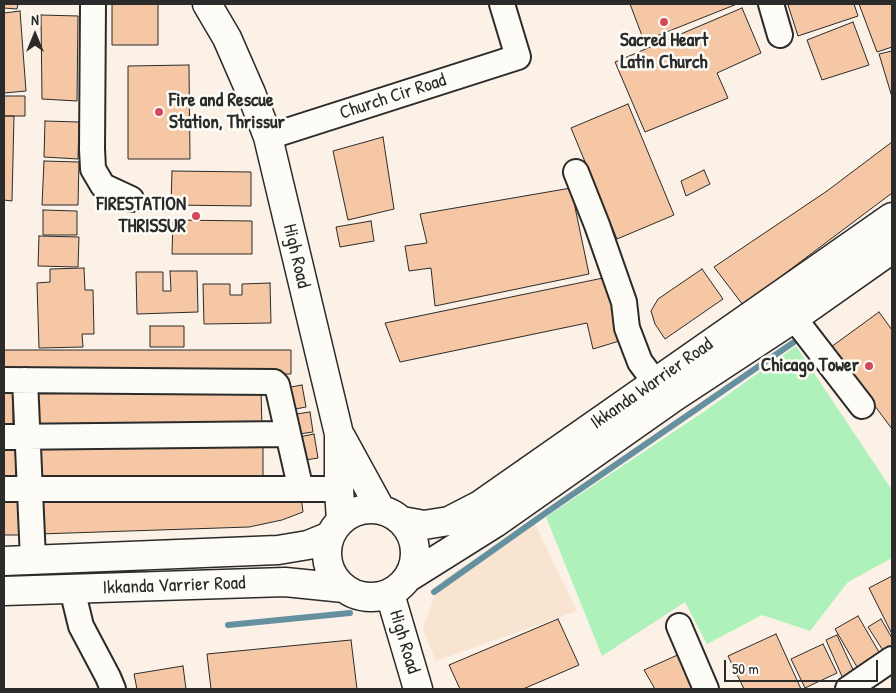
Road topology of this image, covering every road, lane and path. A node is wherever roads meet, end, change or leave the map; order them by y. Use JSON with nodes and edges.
{"nodes":[{"id":1,"x":93,"y":4,"type":"edge"},
{"id":2,"x":207,"y":4,"type":"edge"},
{"id":3,"x":502,"y":4,"type":"edge"},
{"id":4,"x":770,"y":4,"type":"edge"},
{"id":5,"x":780,"y":36,"type":"dead end"},
{"id":6,"x":268,"y":137,"type":"junction"},
{"id":7,"x":576,"y":172,"type":"dead end"},
{"id":8,"x":131,"y":199,"type":"dead end"},
{"id":9,"x":892,"y":217,"type":"edge"},
{"id":10,"x":892,"y":249,"type":"edge"},
{"id":11,"x":794,"y":318,"type":"junction"},
{"id":12,"x":14,"y":380,"type":"edge"},
{"id":13,"x":655,"y":382,"type":"junction"},
{"id":14,"x":862,"y":406,"type":"dead end"},
{"id":15,"x":288,"y":434,"type":"junction"},
{"id":16,"x":339,"y":434,"type":"junction"},
{"id":17,"x":4,"y":437,"type":"edge"},
{"id":18,"x":27,"y":438,"type":"junction"},
{"id":19,"x":298,"y":488,"type":"junction"},
{"id":20,"x":4,"y":489,"type":"edge"},
{"id":21,"x":339,"y":489,"type":"junction"},
{"id":22,"x":30,"y":490,"type":"junction"},
{"id":23,"x":392,"y":516,"type":"junction"},
{"id":24,"x":336,"y":528,"type":"junction"},
{"id":25,"x":33,"y":560,"type":"junction"},
{"id":26,"x":4,"y":561,"type":"edge"},
{"id":27,"x":399,"y":585,"type":"junction"},
{"id":28,"x":344,"y":588,"type":"junction"},
{"id":29,"x":72,"y":589,"type":"junction"},
{"id":30,"x":4,"y":591,"type":"edge"},
{"id":31,"x":679,"y":626,"type":"dead end"},
{"id":32,"x":892,"y":660,"type":"edge"},
{"id":33,"x":113,"y":689,"type":"edge"},
{"id":34,"x":418,"y":689,"type":"edge"},
{"id":35,"x":706,"y":689,"type":"edge"},
{"id":36,"x":848,"y":689,"type":"edge"}],
"edges":[{"from":1,"to":8,"type":"street"},
{"from":2,"to":6,"type":"main road","name":"High Road"},
{"from":3,"to":6,"type":"street","name":"Church Cir Road"},
{"from":4,"to":5,"type":"street"},
{"from":6,"to":16,"type":"main road","name":"High Road"},
{"from":7,"to":13,"type":"street"},
{"from":9,"to":13,"type":"main road","name":"Ikkanda Warrier Road"},
{"from":10,"to":11,"type":"main road","name":"Ikkanda Warrier Road"},
{"from":11,"to":14,"type":"street"},
{"from":11,"to":27,"type":"main road","name":"Ikkanda Warrier Road"},
{"from":12,"to":15,"type":"street"},
{"from":12,"to":18,"type":"street"},
{"from":13,"to":23,"type":"main road","name":"Ikkanda Warrier Road"},
{"from":15,"to":18,"type":"street"},
{"from":15,"to":19,"type":"street"},
{"from":16,"to":21,"type":"main road","name":"High Road"},
{"from":16,"to":23,"type":"main road"},
{"from":17,"to":18,"type":"street"},
{"from":18,"to":22,"type":"street"},
{"from":19,"to":21,"type":"street"},
{"from":19,"to":22,"type":"street"},
{"from":20,"to":22,"type":"street"},
{"from":21,"to":24,"type":"main road","name":"High Road"},
{"from":22,"to":25,"type":"street"},
{"from":23,"to":24,"type":"main road"},
{"from":23,"to":27,"type":"main road"},
{"from":24,"to":25,"type":"main road","name":"Ikkanda Varrier Road"},
{"from":24,"to":28,"type":"main road"},
{"from":25,"to":26,"type":"main road","name":"Ikkanda Varrier Road"},
{"from":27,"to":28,"type":"main road"},
{"from":27,"to":34,"type":"main road","name":"High Road"},
{"from":28,"to":29,"type":"main road","name":"Ikkanda Varrier Road"},
{"from":29,"to":30,"type":"main road","name":"Ikkanda Varrier Road"},
{"from":29,"to":33,"type":"street"},
{"from":31,"to":35,"type":"street"},
{"from":32,"to":36,"type":"street"}]}
